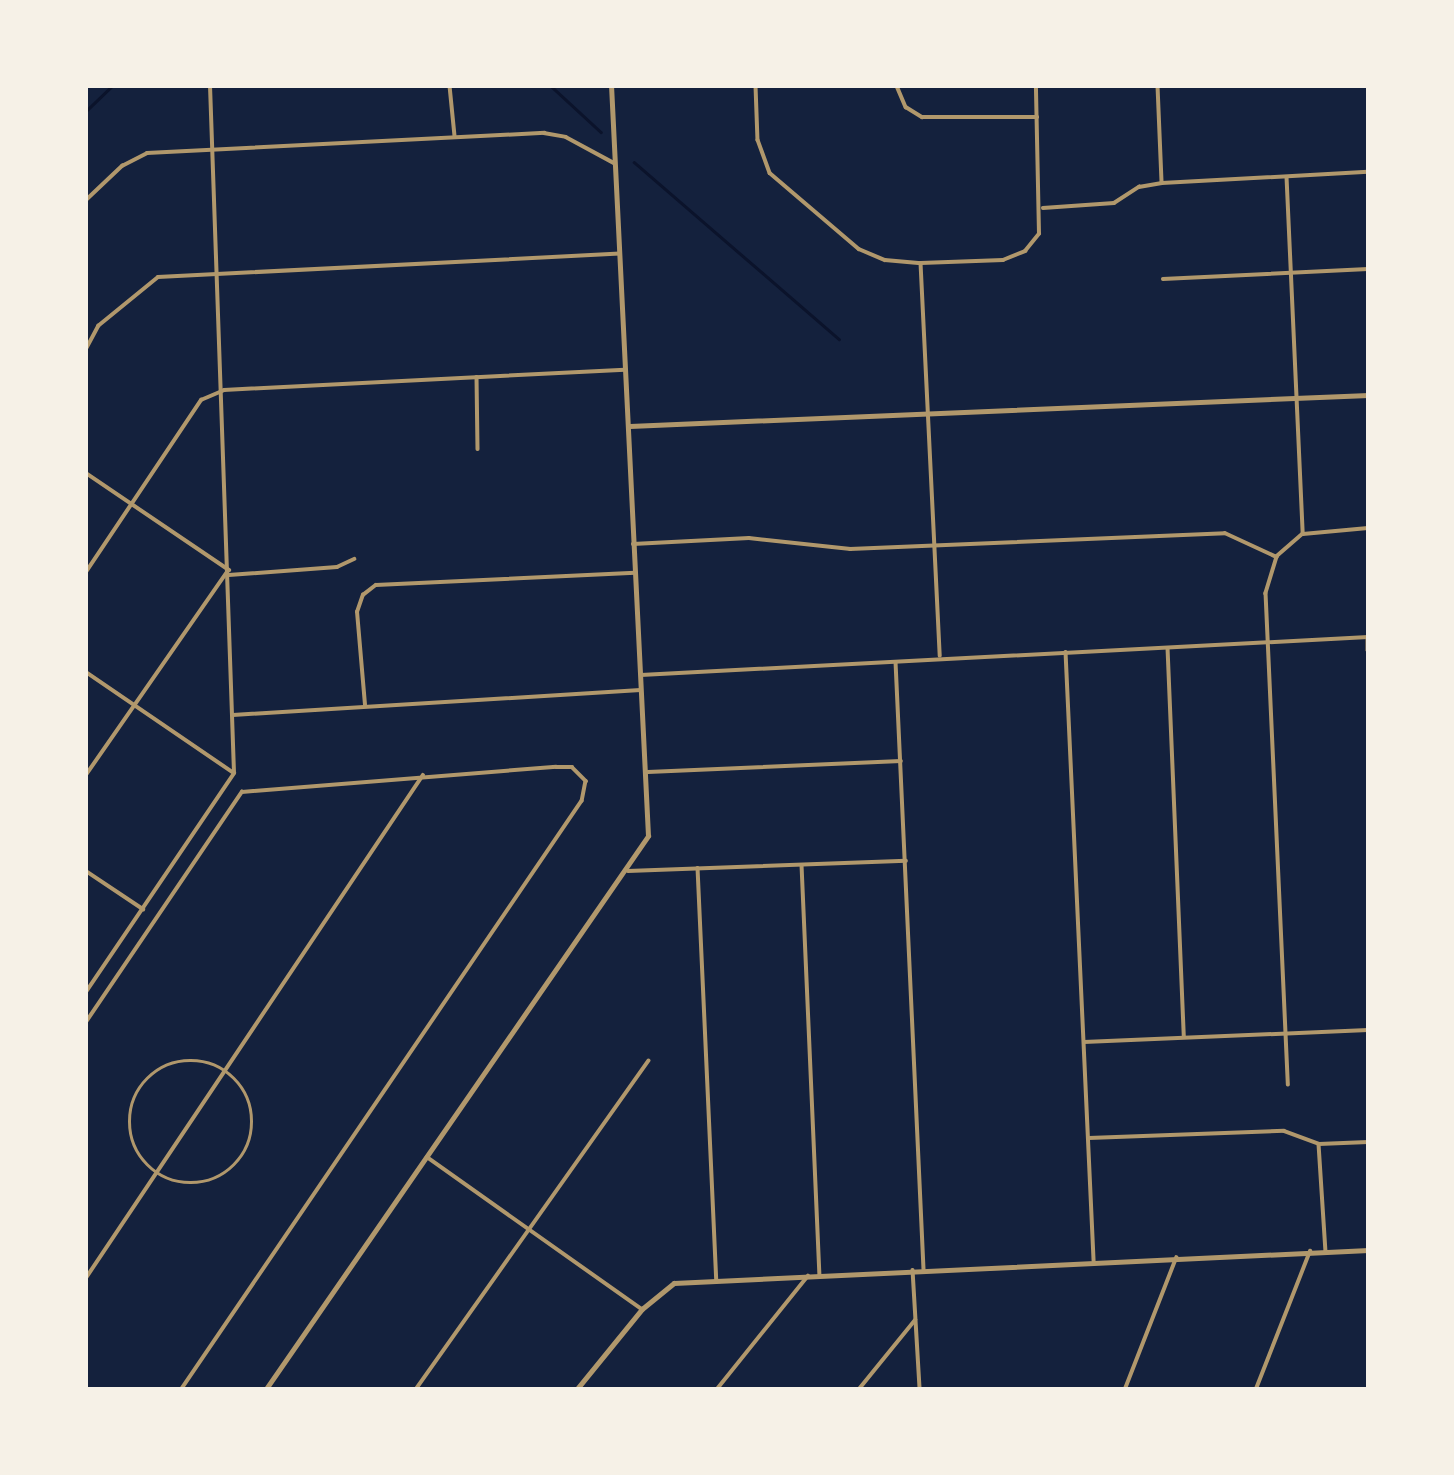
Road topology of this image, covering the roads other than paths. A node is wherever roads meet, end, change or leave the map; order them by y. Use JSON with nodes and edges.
{"nodes":[{"id":1,"x":210,"y":86,"type":"edge"},
{"id":2,"x":450,"y":86,"type":"edge"},
{"id":3,"x":611,"y":86,"type":"edge"},
{"id":4,"x":756,"y":86,"type":"edge"},
{"id":5,"x":897,"y":86,"type":"edge"},
{"id":6,"x":1036,"y":86,"type":"edge"},
{"id":7,"x":1158,"y":86,"type":"edge"},
{"id":8,"x":1037,"y":117,"type":"junction"},
{"id":9,"x":455,"y":136,"type":"junction"},
{"id":10,"x":213,"y":150,"type":"junction"},
{"id":11,"x":614,"y":163,"type":"junction"},
{"id":12,"x":1368,"y":172,"type":"edge"},
{"id":13,"x":1287,"y":177,"type":"junction"},
{"id":14,"x":1162,"y":183,"type":"junction"},
{"id":15,"x":86,"y":200,"type":"edge"},
{"id":16,"x":1042,"y":208,"type":"junction"},
{"id":17,"x":619,"y":254,"type":"junction"},
{"id":18,"x":921,"y":263,"type":"junction"},
{"id":19,"x":1368,"y":269,"type":"edge"},
{"id":20,"x":217,"y":272,"type":"junction"},
{"id":21,"x":1291,"y":273,"type":"junction"},
{"id":22,"x":1163,"y":279,"type":"dead end"},
{"id":23,"x":86,"y":349,"type":"edge"},
{"id":24,"x":625,"y":370,"type":"junction"},
{"id":25,"x":477,"y":377,"type":"junction"},
{"id":26,"x":223,"y":390,"type":"junction"},
{"id":27,"x":1368,"y":395,"type":"edge"},
{"id":28,"x":1297,"y":399,"type":"junction"},
{"id":29,"x":927,"y":413,"type":"junction"},
{"id":30,"x":630,"y":426,"type":"junction"},
{"id":31,"x":478,"y":449,"type":"dead end"},
{"id":32,"x":86,"y":473,"type":"edge"},
{"id":33,"x":132,"y":504,"type":"junction"},
{"id":34,"x":1368,"y":528,"type":"edge"},
{"id":35,"x":1303,"y":534,"type":"junction"},
{"id":36,"x":934,"y":543,"type":"junction"},
{"id":37,"x":633,"y":544,"type":"junction"},
{"id":38,"x":1277,"y":557,"type":"junction"},
{"id":39,"x":354,"y":559,"type":"dead end"},
{"id":40,"x":86,"y":572,"type":"edge"},
{"id":41,"x":229,"y":572,"type":"junction"},
{"id":42,"x":635,"y":573,"type":"junction"},
{"id":43,"x":1368,"y":637,"type":"edge"},
{"id":44,"x":1268,"y":642,"type":"junction"},
{"id":45,"x":1167,"y":648,"type":"junction"},
{"id":46,"x":1368,"y":650,"type":"edge"},
{"id":47,"x":1066,"y":652,"type":"junction"},
{"id":48,"x":940,"y":656,"type":"junction"},
{"id":49,"x":897,"y":662,"type":"junction"},
{"id":50,"x":86,"y":672,"type":"edge"},
{"id":51,"x":641,"y":675,"type":"junction"},
{"id":52,"x":642,"y":690,"type":"junction"},
{"id":53,"x":133,"y":706,"type":"junction"},
{"id":54,"x":365,"y":706,"type":"junction"},
{"id":55,"x":233,"y":715,"type":"junction"},
{"id":56,"x":901,"y":761,"type":"junction"},
{"id":57,"x":648,"y":772,"type":"junction"},
{"id":58,"x":234,"y":773,"type":"junction"},
{"id":59,"x":423,"y":775,"type":"junction"},
{"id":60,"x":86,"y":776,"type":"edge"},
{"id":61,"x":906,"y":860,"type":"junction"},
{"id":62,"x":802,"y":865,"type":"junction"},
{"id":63,"x":698,"y":868,"type":"junction"},
{"id":64,"x":86,"y":871,"type":"edge"},
{"id":65,"x":628,"y":871,"type":"junction"},
{"id":66,"x":143,"y":909,"type":"junction"},
{"id":67,"x":86,"y":992,"type":"edge"},
{"id":68,"x":86,"y":1022,"type":"edge"},
{"id":69,"x":1368,"y":1030,"type":"edge"},
{"id":70,"x":1285,"y":1033,"type":"junction"},
{"id":71,"x":1184,"y":1037,"type":"junction"},
{"id":72,"x":1084,"y":1042,"type":"junction"},
{"id":73,"x":649,"y":1061,"type":"dead end"},
{"id":74,"x":226,"y":1070,"type":"junction"},
{"id":75,"x":1288,"y":1085,"type":"dead end"},
{"id":76,"x":1088,"y":1138,"type":"junction"},
{"id":77,"x":1368,"y":1142,"type":"edge"},
{"id":78,"x":1319,"y":1144,"type":"junction"},
{"id":79,"x":427,"y":1157,"type":"junction"},
{"id":80,"x":157,"y":1173,"type":"junction"},
{"id":81,"x":527,"y":1226,"type":"junction"},
{"id":82,"x":1368,"y":1250,"type":"edge"},
{"id":83,"x":1310,"y":1251,"type":"junction"},
{"id":84,"x":1326,"y":1252,"type":"junction"},
{"id":85,"x":1176,"y":1258,"type":"junction"},
{"id":86,"x":1094,"y":1260,"type":"junction"},
{"id":87,"x":913,"y":1270,"type":"junction"},
{"id":88,"x":924,"y":1270,"type":"junction"},
{"id":89,"x":808,"y":1276,"type":"junction"},
{"id":90,"x":820,"y":1276,"type":"junction"},
{"id":91,"x":86,"y":1278,"type":"edge"},
{"id":92,"x":717,"y":1280,"type":"junction"},
{"id":93,"x":642,"y":1309,"type":"junction"},
{"id":94,"x":915,"y":1320,"type":"junction"},
{"id":95,"x":182,"y":1389,"type":"edge"},
{"id":96,"x":266,"y":1389,"type":"edge"},
{"id":97,"x":416,"y":1389,"type":"edge"},
{"id":98,"x":577,"y":1389,"type":"edge"},
{"id":99,"x":717,"y":1389,"type":"edge"},
{"id":100,"x":859,"y":1389,"type":"edge"},
{"id":101,"x":920,"y":1389,"type":"edge"},
{"id":102,"x":1125,"y":1389,"type":"edge"},
{"id":103,"x":1256,"y":1389,"type":"edge"}],
"edges":[{"from":1,"to":10,"type":"street"},
{"from":2,"to":9,"type":"street"},
{"from":3,"to":11,"type":"street"},
{"from":4,"to":18,"type":"street"},
{"from":5,"to":8,"type":"street"},
{"from":6,"to":8,"type":"street"},
{"from":7,"to":14,"type":"street"},
{"from":8,"to":16,"type":"street"},
{"from":9,"to":10,"type":"street"},
{"from":9,"to":11,"type":"street"},
{"from":10,"to":15,"type":"street"},
{"from":10,"to":20,"type":"street"},
{"from":11,"to":17,"type":"street"},
{"from":12,"to":13,"type":"street"},
{"from":13,"to":14,"type":"street"},
{"from":13,"to":21,"type":"street"},
{"from":14,"to":16,"type":"street"},
{"from":16,"to":18,"type":"street"},
{"from":17,"to":20,"type":"street"},
{"from":17,"to":24,"type":"street"},
{"from":18,"to":29,"type":"street"},
{"from":19,"to":21,"type":"street"},
{"from":20,"to":23,"type":"street"},
{"from":20,"to":26,"type":"street"},
{"from":21,"to":22,"type":"street"},
{"from":21,"to":28,"type":"street"},
{"from":24,"to":25,"type":"street"},
{"from":24,"to":30,"type":"street"},
{"from":25,"to":26,"type":"street"},
{"from":25,"to":31,"type":"street"},
{"from":26,"to":33,"type":"street"},
{"from":26,"to":41,"type":"street"},
{"from":27,"to":28,"type":"street"},
{"from":28,"to":29,"type":"street"},
{"from":28,"to":35,"type":"street"},
{"from":29,"to":30,"type":"street"},
{"from":29,"to":36,"type":"street"},
{"from":30,"to":37,"type":"street"},
{"from":32,"to":33,"type":"street"},
{"from":33,"to":40,"type":"street"},
{"from":33,"to":41,"type":"street"},
{"from":34,"to":35,"type":"street"},
{"from":35,"to":38,"type":"street"},
{"from":36,"to":37,"type":"street"},
{"from":36,"to":38,"type":"street"},
{"from":36,"to":48,"type":"street"},
{"from":37,"to":42,"type":"street"},
{"from":38,"to":44,"type":"street"},
{"from":39,"to":41,"type":"street"},
{"from":41,"to":53,"type":"street"},
{"from":41,"to":55,"type":"street"},
{"from":42,"to":51,"type":"street"},
{"from":42,"to":54,"type":"street"},
{"from":43,"to":44,"type":"street"},
{"from":43,"to":46,"type":"street"},
{"from":44,"to":45,"type":"street"},
{"from":44,"to":70,"type":"street"},
{"from":45,"to":47,"type":"street"},
{"from":45,"to":71,"type":"street"},
{"from":47,"to":48,"type":"street"},
{"from":47,"to":72,"type":"street"},
{"from":48,"to":49,"type":"street"},
{"from":49,"to":51,"type":"street"},
{"from":49,"to":56,"type":"street"},
{"from":50,"to":53,"type":"street"},
{"from":51,"to":52,"type":"street"},
{"from":52,"to":54,"type":"street"},
{"from":52,"to":57,"type":"street"},
{"from":53,"to":58,"type":"street"},
{"from":53,"to":60,"type":"street"},
{"from":54,"to":55,"type":"street"},
{"from":55,"to":58,"type":"street"},
{"from":56,"to":57,"type":"street"},
{"from":56,"to":61,"type":"street"},
{"from":57,"to":65,"type":"street"},
{"from":58,"to":66,"type":"street"},
{"from":59,"to":68,"type":"street"},
{"from":59,"to":74,"type":"street"},
{"from":59,"to":95,"type":"street"},
{"from":61,"to":62,"type":"street"},
{"from":61,"to":88,"type":"street"},
{"from":62,"to":63,"type":"street"},
{"from":62,"to":90,"type":"street"},
{"from":63,"to":65,"type":"street"},
{"from":63,"to":92,"type":"street"},
{"from":64,"to":66,"type":"street"},
{"from":65,"to":79,"type":"street"},
{"from":66,"to":67,"type":"street"},
{"from":69,"to":70,"type":"street"},
{"from":70,"to":71,"type":"street"},
{"from":70,"to":75,"type":"street"},
{"from":71,"to":72,"type":"street"},
{"from":72,"to":76,"type":"street"},
{"from":73,"to":81,"type":"street"},
{"from":74,"to":80,"type":"street"},
{"from":74,"to":80,"type":"street"},
{"from":74,"to":80,"type":"street"},
{"from":76,"to":78,"type":"street"},
{"from":76,"to":86,"type":"street"},
{"from":77,"to":78,"type":"street"},
{"from":78,"to":84,"type":"street"},
{"from":79,"to":81,"type":"street"},
{"from":79,"to":96,"type":"street"},
{"from":80,"to":91,"type":"street"},
{"from":81,"to":93,"type":"street"},
{"from":81,"to":97,"type":"street"},
{"from":82,"to":84,"type":"street"},
{"from":83,"to":84,"type":"street"},
{"from":83,"to":85,"type":"street"},
{"from":83,"to":103,"type":"street"},
{"from":85,"to":86,"type":"street"},
{"from":85,"to":102,"type":"street"},
{"from":86,"to":88,"type":"street"},
{"from":87,"to":88,"type":"street"},
{"from":87,"to":90,"type":"street"},
{"from":87,"to":94,"type":"street"},
{"from":89,"to":90,"type":"street"},
{"from":89,"to":92,"type":"street"},
{"from":89,"to":99,"type":"street"},
{"from":92,"to":93,"type":"street"},
{"from":93,"to":98,"type":"street"},
{"from":94,"to":100,"type":"street"},
{"from":94,"to":101,"type":"street"}]}
